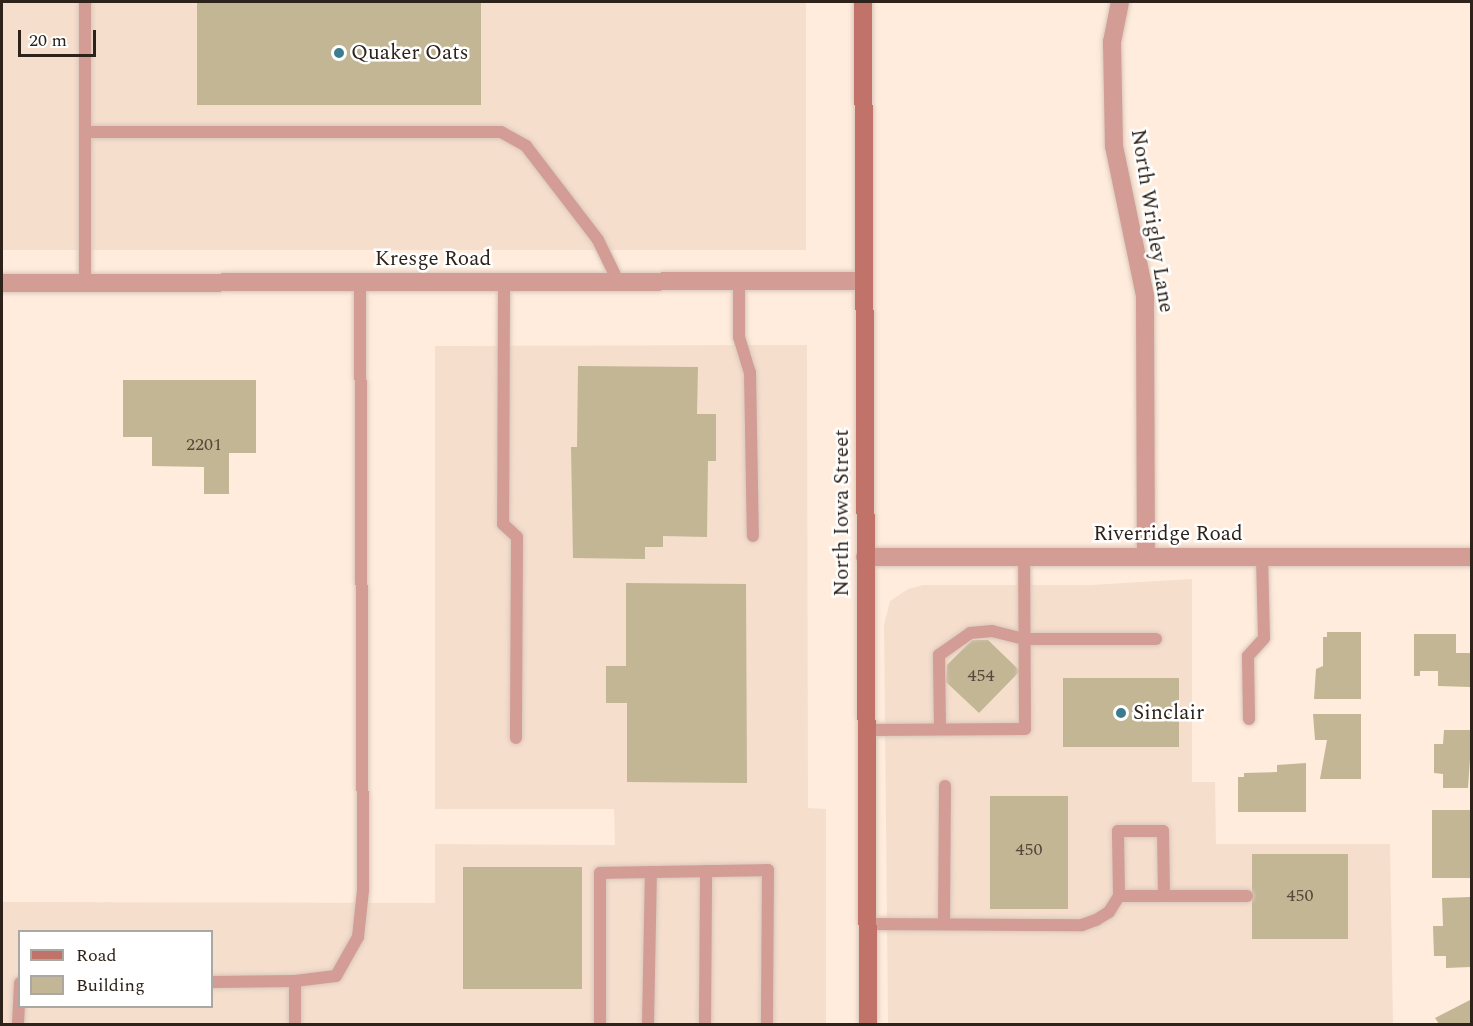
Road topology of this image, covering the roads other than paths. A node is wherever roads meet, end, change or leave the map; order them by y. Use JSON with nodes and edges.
{"nodes":[{"id":1,"x":85,"y":2,"type":"edge"},
{"id":2,"x":863,"y":2,"type":"edge"},
{"id":3,"x":1120,"y":2,"type":"edge"},
{"id":4,"x":85,"y":132,"type":"junction"},
{"id":5,"x":739,"y":281,"type":"junction"},
{"id":6,"x":864,"y":281,"type":"junction"},
{"id":7,"x":360,"y":282,"type":"junction"},
{"id":8,"x":504,"y":282,"type":"junction"},
{"id":9,"x":618,"y":282,"type":"junction"},
{"id":10,"x":2,"y":283,"type":"edge"},
{"id":11,"x":85,"y":283,"type":"junction"},
{"id":12,"x":753,"y":536,"type":"dead end"},
{"id":13,"x":1146,"y":556,"type":"junction"},
{"id":14,"x":865,"y":557,"type":"junction"},
{"id":15,"x":1024,"y":557,"type":"junction"},
{"id":16,"x":1262,"y":557,"type":"junction"},
{"id":17,"x":1472,"y":557,"type":"edge"},
{"id":18,"x":1024,"y":639,"type":"junction"},
{"id":19,"x":1156,"y":639,"type":"dead end"},
{"id":20,"x":1249,"y":719,"type":"dead end"},
{"id":21,"x":940,"y":729,"type":"junction"},
{"id":22,"x":866,"y":730,"type":"junction"},
{"id":23,"x":516,"y":738,"type":"dead end"},
{"id":24,"x":945,"y":786,"type":"dead end"},
{"id":25,"x":706,"y":871,"type":"junction"},
{"id":26,"x":651,"y":872,"type":"junction"},
{"id":27,"x":1119,"y":896,"type":"junction"},
{"id":28,"x":1164,"y":896,"type":"junction"},
{"id":29,"x":1246,"y":896,"type":"dead end"},
{"id":30,"x":867,"y":924,"type":"junction"},
{"id":31,"x":944,"y":924,"type":"junction"},
{"id":32,"x":295,"y":981,"type":"junction"},
{"id":33,"x":213,"y":982,"type":"edge"},
{"id":34,"x":19,"y":1008,"type":"edge"},
{"id":35,"x":18,"y":1024,"type":"edge"},
{"id":36,"x":295,"y":1024,"type":"edge"},
{"id":37,"x":600,"y":1024,"type":"edge"},
{"id":38,"x":648,"y":1024,"type":"edge"},
{"id":39,"x":705,"y":1024,"type":"edge"},
{"id":40,"x":767,"y":1024,"type":"edge"},
{"id":41,"x":868,"y":1024,"type":"edge"}],
"edges":[{"from":1,"to":4,"type":"lane"},
{"from":2,"to":6,"type":"main road","name":"North Iowa Street"},
{"from":3,"to":13,"type":"street","name":"North Wrigley Lane"},
{"from":4,"to":9,"type":"lane"},
{"from":4,"to":11,"type":"lane"},
{"from":5,"to":6,"type":"street","name":"Kresge Road"},
{"from":5,"to":9,"type":"street","name":"Kresge Road"},
{"from":5,"to":12,"type":"lane"},
{"from":6,"to":14,"type":"main road","name":"North Iowa Street"},
{"from":7,"to":8,"type":"street","name":"Kresge Road"},
{"from":7,"to":11,"type":"street","name":"Kresge Road"},
{"from":7,"to":32,"type":"lane"},
{"from":8,"to":9,"type":"street","name":"Kresge Road"},
{"from":8,"to":23,"type":"lane"},
{"from":10,"to":11,"type":"street","name":"Kresge Road"},
{"from":13,"to":15,"type":"street","name":"Riverridge Road"},
{"from":13,"to":16,"type":"street","name":"Riverridge Road"},
{"from":14,"to":15,"type":"street","name":"Riverridge Road"},
{"from":14,"to":22,"type":"main road","name":"North Iowa Street"},
{"from":15,"to":18,"type":"lane"},
{"from":16,"to":17,"type":"street","name":"Riverridge Road"},
{"from":16,"to":20,"type":"lane"},
{"from":18,"to":19,"type":"lane"},
{"from":18,"to":21,"type":"lane"},
{"from":18,"to":21,"type":"lane"},
{"from":21,"to":22,"type":"lane"},
{"from":22,"to":30,"type":"main road","name":"North Iowa Street"},
{"from":24,"to":31,"type":"lane"},
{"from":25,"to":26,"type":"lane"},
{"from":25,"to":39,"type":"lane"},
{"from":25,"to":40,"type":"lane"},
{"from":26,"to":37,"type":"lane"},
{"from":26,"to":38,"type":"lane"},
{"from":27,"to":28,"type":"lane"},
{"from":27,"to":28,"type":"lane"},
{"from":27,"to":31,"type":"lane"},
{"from":28,"to":29,"type":"lane"},
{"from":30,"to":31,"type":"lane"},
{"from":30,"to":41,"type":"main road","name":"North Iowa Street"},
{"from":32,"to":33,"type":"lane"},
{"from":32,"to":36,"type":"lane"},
{"from":34,"to":35,"type":"lane"}]}
